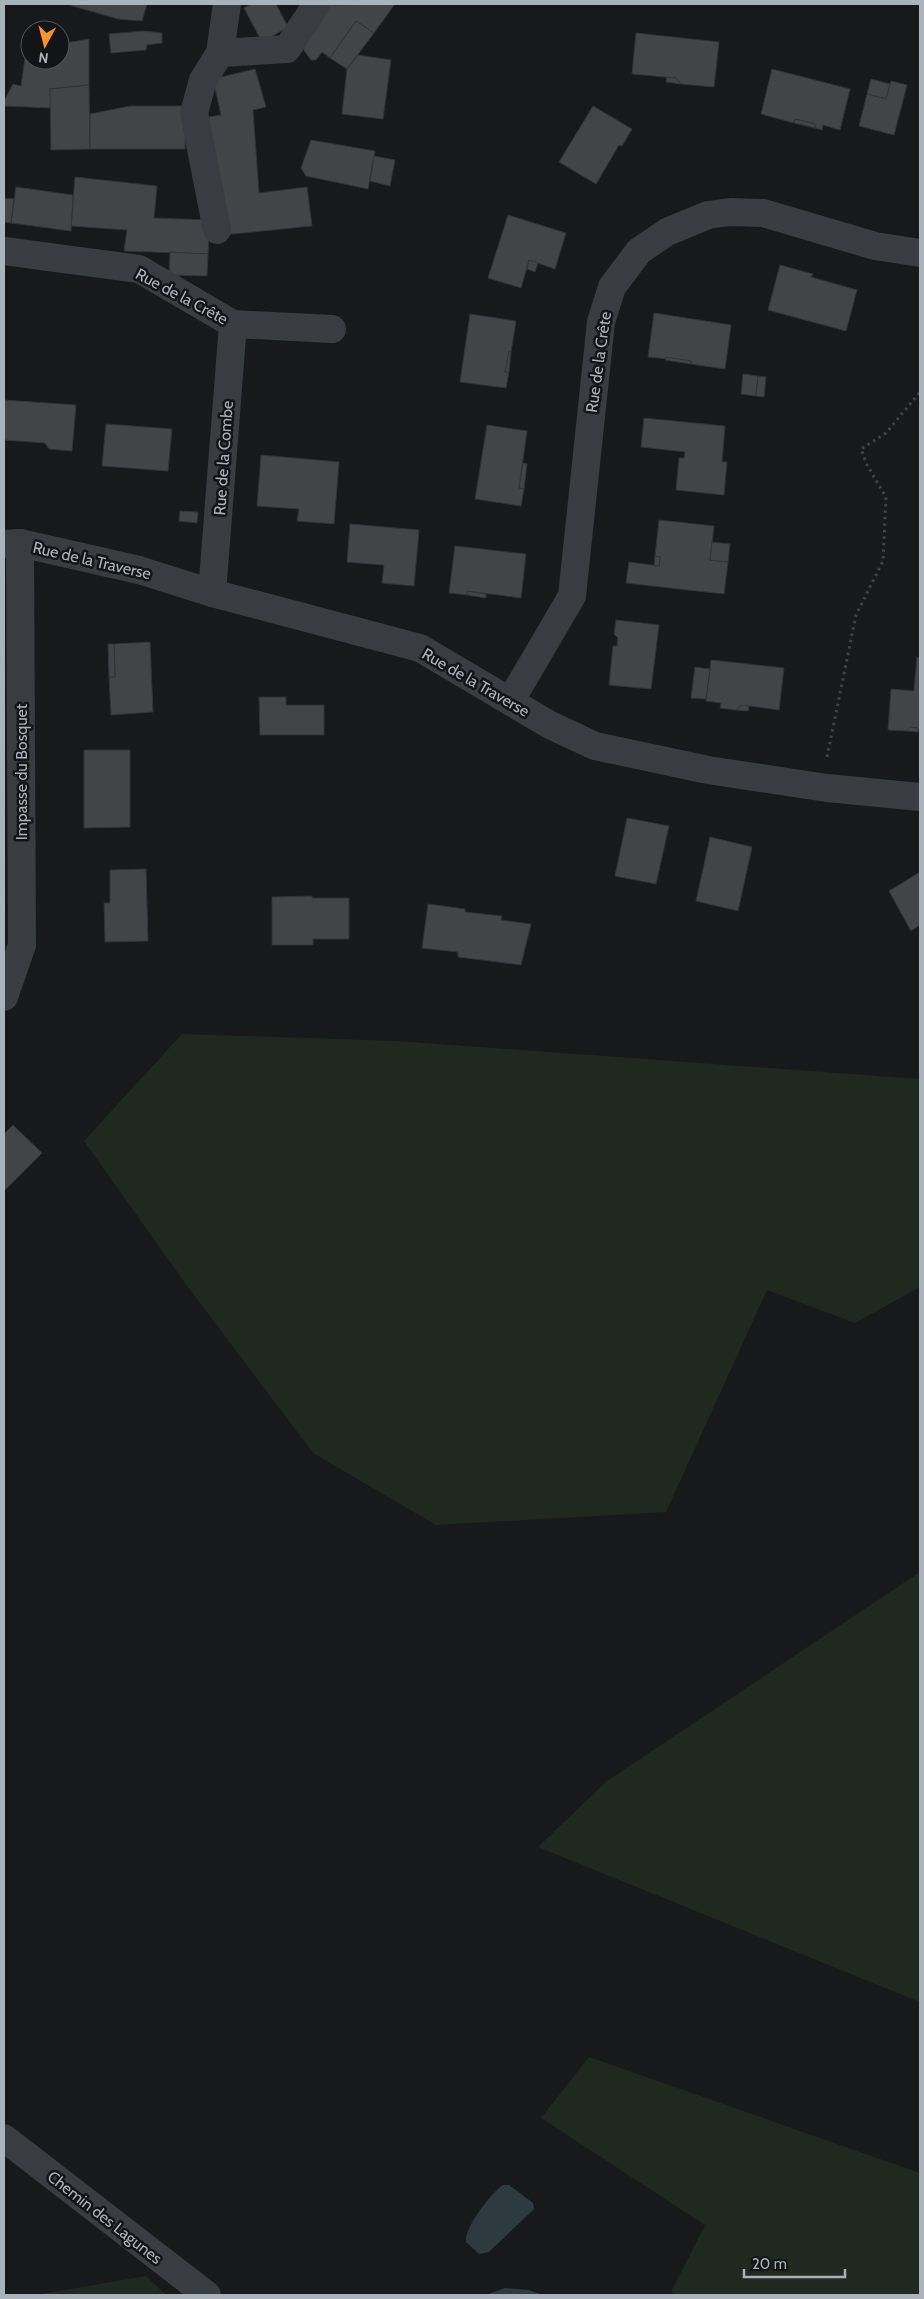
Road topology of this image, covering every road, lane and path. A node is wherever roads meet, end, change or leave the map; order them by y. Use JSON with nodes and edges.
{"nodes":[{"id":1,"x":227,"y":4,"type":"edge"},
{"id":2,"x":317,"y":4,"type":"edge"},
{"id":3,"x":220,"y":53,"type":"junction"},
{"id":4,"x":217,"y":230,"type":"dead end"},
{"id":5,"x":4,"y":252,"type":"edge"},
{"id":6,"x":920,"y":253,"type":"edge"},
{"id":7,"x":233,"y":324,"type":"junction"},
{"id":8,"x":332,"y":329,"type":"dead end"},
{"id":9,"x":920,"y":392,"type":"edge"},
{"id":10,"x":12,"y":544,"type":"edge"},
{"id":11,"x":212,"y":593,"type":"junction"},
{"id":12,"x":511,"y":700,"type":"junction"},
{"id":13,"x":822,"y":787,"type":"junction"},
{"id":14,"x":920,"y":797,"type":"edge"},
{"id":15,"x":4,"y":997,"type":"edge"},
{"id":16,"x":4,"y":2138,"type":"edge"},
{"id":17,"x":207,"y":2295,"type":"edge"}],
"edges":[{"from":1,"to":3,"type":"street"},
{"from":2,"to":3,"type":"street"},
{"from":3,"to":4,"type":"street"},
{"from":5,"to":7,"type":"street","name":"Rue de la Crête"},
{"from":6,"to":12,"type":"street","name":"Rue de la Crête"},
{"from":7,"to":8,"type":"street","name":"Rue de la Crête"},
{"from":7,"to":11,"type":"street","name":"Rue de la Combe"},
{"from":9,"to":13,"type":"path"},
{"from":10,"to":11,"type":"street","name":"Rue de la Traverse"},
{"from":10,"to":15,"type":"street","name":"Impasse du Bosquet"},
{"from":11,"to":12,"type":"street","name":"Rue de la Traverse"},
{"from":12,"to":13,"type":"street","name":"Rue de la Traverse"},
{"from":13,"to":14,"type":"street","name":"Rue de la Traverse"},
{"from":16,"to":17,"type":"street","name":"Chemin des Lagunes"}]}
